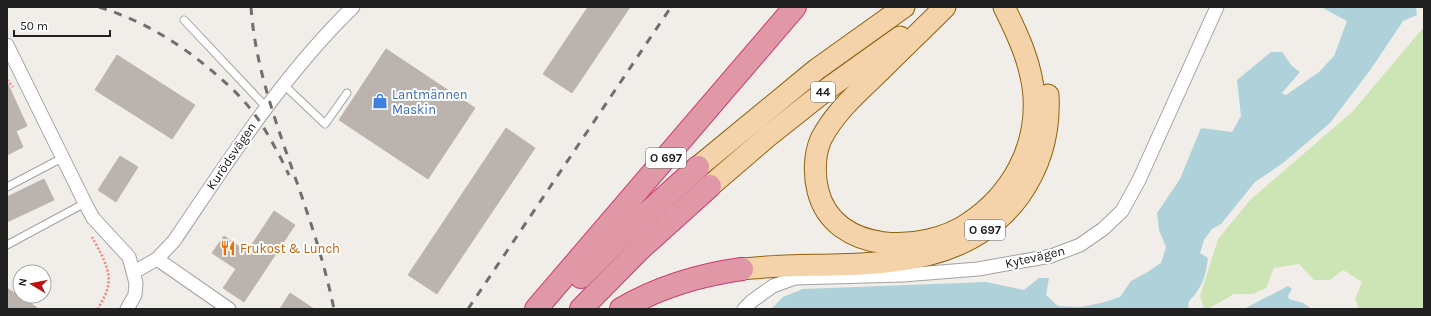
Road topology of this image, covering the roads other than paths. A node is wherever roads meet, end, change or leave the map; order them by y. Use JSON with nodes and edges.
{"nodes":[{"id":1,"x":353,"y":7,"type":"edge"},
{"id":2,"x":795,"y":7,"type":"edge"},
{"id":3,"x":904,"y":7,"type":"edge"},
{"id":4,"x":942,"y":7,"type":"edge"},
{"id":5,"x":945,"y":7,"type":"edge"},
{"id":6,"x":1004,"y":7,"type":"edge"},
{"id":7,"x":1018,"y":7,"type":"edge"},
{"id":8,"x":1217,"y":7,"type":"edge"},
{"id":9,"x":184,"y":20,"type":"dead end"},
{"id":10,"x":7,"y":46,"type":"edge"},
{"id":11,"x":284,"y":85,"type":"junction"},
{"id":12,"x":347,"y":92,"type":"dead end"},
{"id":13,"x":266,"y":107,"type":"junction"},
{"id":14,"x":62,"y":158,"type":"junction"},
{"id":15,"x":698,"y":167,"type":"joint"},
{"id":16,"x":7,"y":186,"type":"edge"},
{"id":17,"x":710,"y":186,"type":"joint"},
{"id":18,"x":84,"y":203,"type":"junction"},
{"id":19,"x":7,"y":245,"type":"edge"},
{"id":20,"x":157,"y":259,"type":"junction"},
{"id":21,"x":742,"y":269,"type":"joint"},
{"id":22,"x":134,"y":272,"type":"junction"},
{"id":23,"x":127,"y":309,"type":"edge"},
{"id":24,"x":229,"y":309,"type":"edge"},
{"id":25,"x":536,"y":309,"type":"edge"},
{"id":26,"x":549,"y":309,"type":"edge"},
{"id":27,"x":580,"y":309,"type":"edge"},
{"id":28,"x":621,"y":309,"type":"edge"},
{"id":29,"x":744,"y":309,"type":"edge"}],
"edges":[{"from":1,"to":11,"type":"street","name":"Kurödsvägen"},
{"from":2,"to":25,"type":"highway","number":"O 697"},
{"from":3,"to":15,"type":"main road","number":"44"},
{"from":4,"to":17,"type":"main road","number":"44"},
{"from":5,"to":6,"type":"main road"},
{"from":7,"to":21,"type":"main road","number":"O 697"},
{"from":8,"to":29,"type":"street","name":"Kytevägen"},
{"from":9,"to":13,"type":"lane"},
{"from":10,"to":14,"type":"street"},
{"from":11,"to":12,"type":"lane"},
{"from":11,"to":13,"type":"street","name":"Kurödsvägen"},
{"from":13,"to":20,"type":"street","name":"Kurödsvägen"},
{"from":14,"to":16,"type":"lane"},
{"from":14,"to":18,"type":"street"},
{"from":15,"to":26,"type":"highway","number":"44"},
{"from":17,"to":27,"type":"highway","number":"44"},
{"from":18,"to":19,"type":"lane"},
{"from":18,"to":22,"type":"street"},
{"from":20,"to":22,"type":"street","name":"Kurödsvägen"},
{"from":20,"to":24,"type":"street"},
{"from":21,"to":28,"type":"highway","number":"O 697"},
{"from":22,"to":23,"type":"street"}]}
